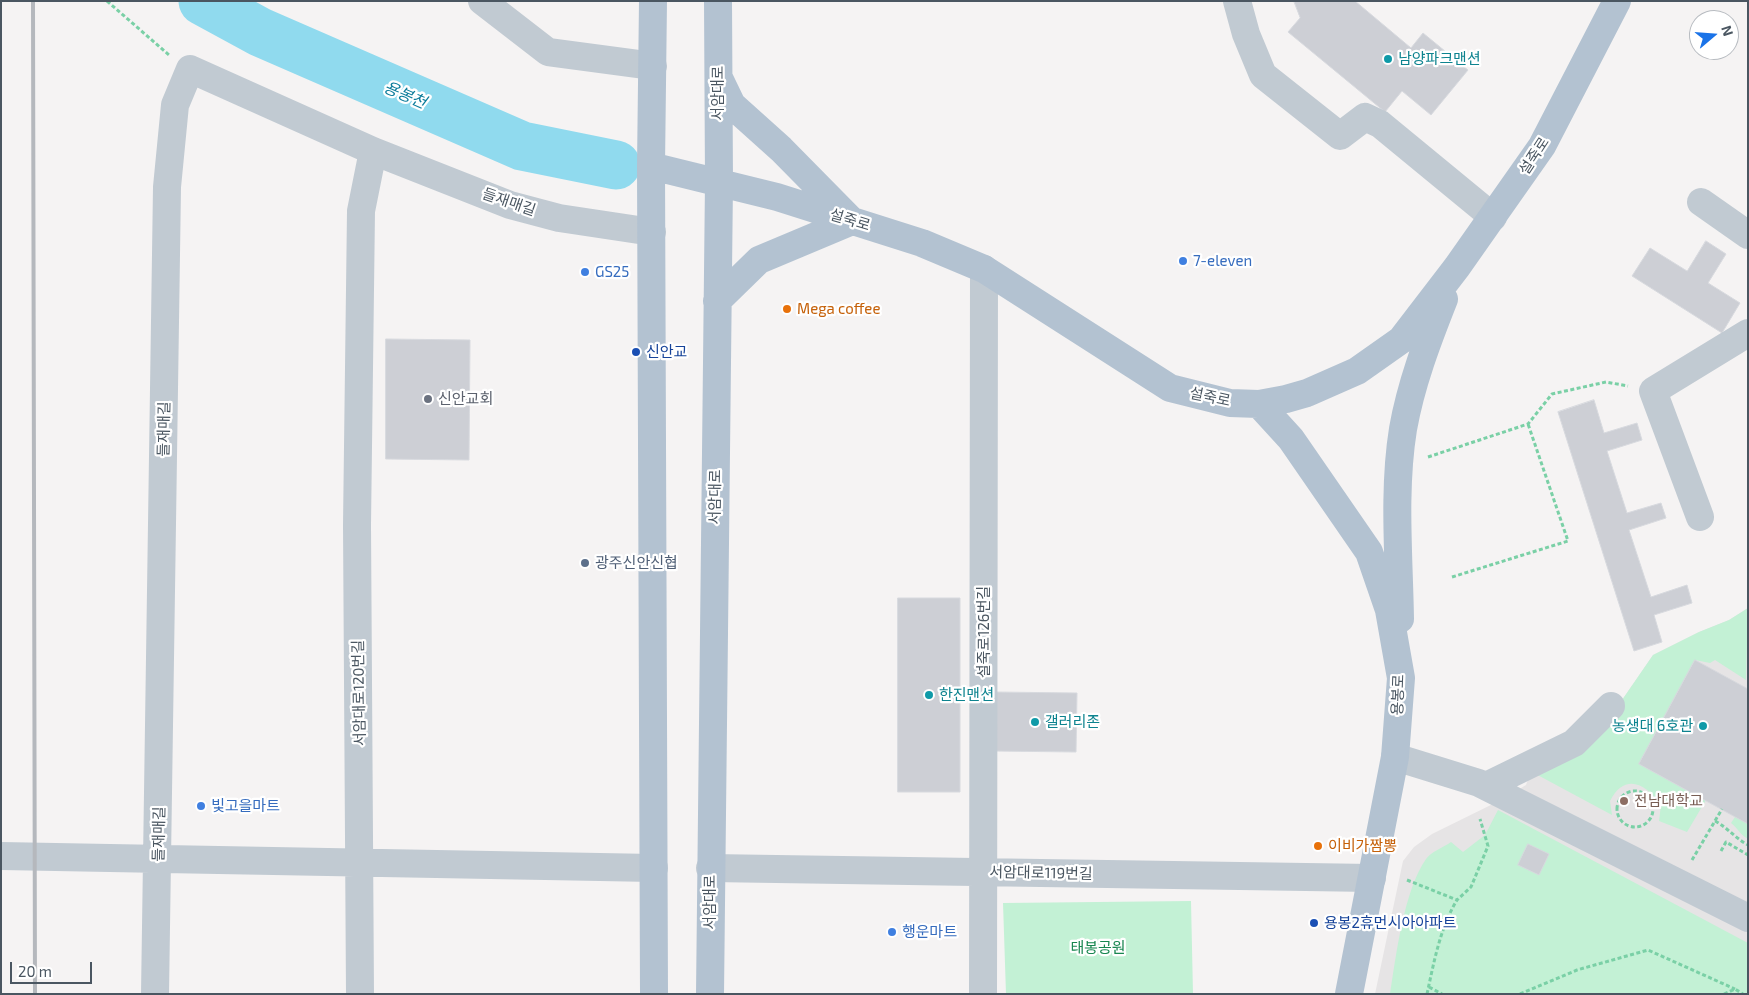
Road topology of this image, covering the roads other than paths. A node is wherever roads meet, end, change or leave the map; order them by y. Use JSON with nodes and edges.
{"nodes":[{"id":1,"x":482,"y":1,"type":"edge"},
{"id":2,"x":653,"y":1,"type":"edge"},
{"id":3,"x":718,"y":1,"type":"edge"},
{"id":4,"x":1237,"y":1,"type":"edge"},
{"id":5,"x":1617,"y":1,"type":"edge"},
{"id":6,"x":653,"y":66,"type":"junction"},
{"id":7,"x":718,"y":77,"type":"junction"},
{"id":8,"x":373,"y":151,"type":"junction"},
{"id":9,"x":651,"y":166,"type":"junction"},
{"id":10,"x":719,"y":182,"type":"junction"},
{"id":11,"x":1701,"y":202,"type":"dead end"},
{"id":12,"x":1493,"y":216,"type":"junction"},
{"id":13,"x":852,"y":221,"type":"junction"},
{"id":14,"x":652,"y":224,"type":"junction"},
{"id":15,"x":1748,"y":235,"type":"edge"},
{"id":16,"x":1457,"y":267,"type":"junction"},
{"id":17,"x":984,"y":269,"type":"junction"},
{"id":18,"x":717,"y":301,"type":"junction"},
{"id":19,"x":1748,"y":333,"type":"edge"},
{"id":20,"x":1259,"y":404,"type":"junction"},
{"id":21,"x":1700,"y":517,"type":"dead end"},
{"id":22,"x":1401,"y":678,"type":"junction"},
{"id":23,"x":1611,"y":706,"type":"dead end"},
{"id":24,"x":1394,"y":757,"type":"junction"},
{"id":25,"x":1486,"y":786,"type":"junction"},
{"id":26,"x":1,"y":856,"type":"edge"},
{"id":27,"x":159,"y":860,"type":"junction"},
{"id":28,"x":360,"y":861,"type":"junction"},
{"id":29,"x":654,"y":868,"type":"junction"},
{"id":30,"x":710,"y":868,"type":"junction"},
{"id":31,"x":984,"y":872,"type":"junction"},
{"id":32,"x":1372,"y":878,"type":"junction"},
{"id":33,"x":1748,"y":918,"type":"edge"},
{"id":34,"x":155,"y":994,"type":"edge"},
{"id":35,"x":360,"y":994,"type":"edge"},
{"id":36,"x":654,"y":994,"type":"edge"},
{"id":37,"x":710,"y":994,"type":"edge"},
{"id":38,"x":984,"y":994,"type":"edge"},
{"id":39,"x":1349,"y":994,"type":"edge"}],
"edges":[{"from":1,"to":6,"type":"street"},
{"from":2,"to":6,"type":"main road"},
{"from":3,"to":7,"type":"main road","name":"서암대로"},
{"from":4,"to":12,"type":"street"},
{"from":5,"to":12,"type":"main road","name":"설죽로"},
{"from":6,"to":9,"type":"main road"},
{"from":7,"to":10,"type":"main road","name":"서암대로"},
{"from":7,"to":13,"type":"main road"},
{"from":8,"to":14,"type":"street","name":"들재매길"},
{"from":8,"to":27,"type":"street","name":"들재매길"},
{"from":8,"to":28,"type":"street","name":"서암대로120번길"},
{"from":9,"to":10,"type":"main road","name":"설죽로"},
{"from":9,"to":14,"type":"main road"},
{"from":10,"to":13,"type":"main road","name":"설죽로"},
{"from":10,"to":18,"type":"main road","name":"서암대로"},
{"from":11,"to":15,"type":"street"},
{"from":12,"to":16,"type":"main road","name":"설죽로"},
{"from":13,"to":17,"type":"main road","name":"설죽로"},
{"from":13,"to":18,"type":"main road"},
{"from":14,"to":29,"type":"main road"},
{"from":16,"to":20,"type":"main road","name":"설죽로"},
{"from":16,"to":22,"type":"main road"},
{"from":17,"to":20,"type":"main road","name":"설죽로"},
{"from":17,"to":31,"type":"street","name":"설죽로126번길"},
{"from":18,"to":30,"type":"main road","name":"서암대로"},
{"from":19,"to":21,"type":"street"},
{"from":20,"to":22,"type":"main road","name":"용봉로"},
{"from":22,"to":24,"type":"main road","name":"용봉로"},
{"from":23,"to":25,"type":"street"},
{"from":24,"to":25,"type":"street"},
{"from":24,"to":32,"type":"main road","name":"용봉로"},
{"from":25,"to":33,"type":"street"},
{"from":26,"to":27,"type":"street"},
{"from":27,"to":28,"type":"street"},
{"from":27,"to":34,"type":"street","name":"들재매길"},
{"from":28,"to":29,"type":"street"},
{"from":28,"to":35,"type":"street","name":"서암대로120번길"},
{"from":29,"to":36,"type":"main road"},
{"from":30,"to":31,"type":"street","name":"서암대로119번길"},
{"from":30,"to":37,"type":"main road","name":"서암대로"},
{"from":31,"to":32,"type":"street","name":"서암대로119번길"},
{"from":31,"to":38,"type":"street","name":"설죽로126번길"},
{"from":32,"to":39,"type":"main road","name":"용봉로"}]}
